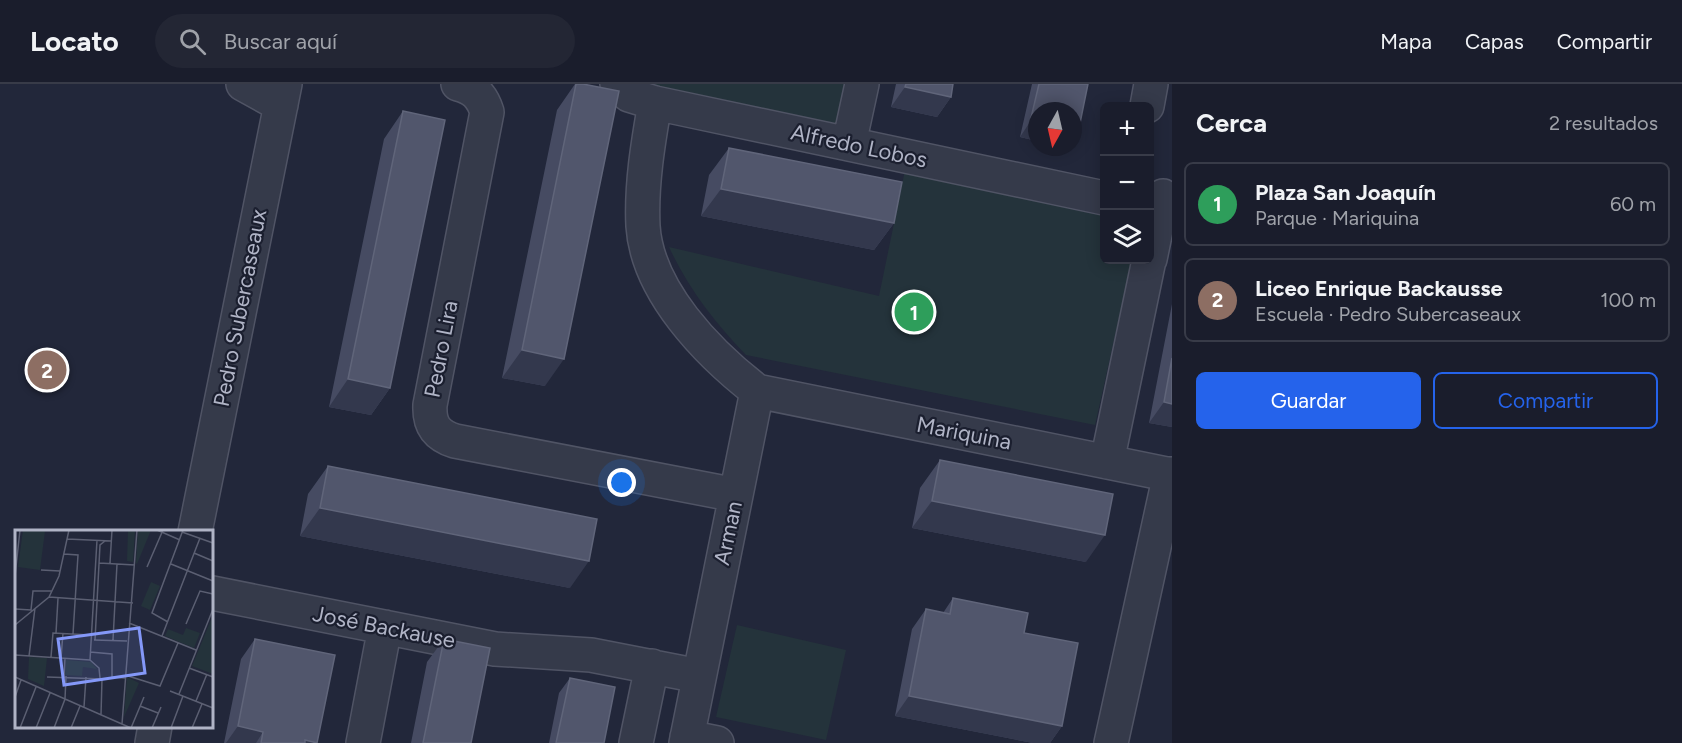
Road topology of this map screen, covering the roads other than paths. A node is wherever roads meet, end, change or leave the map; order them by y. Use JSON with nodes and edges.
{"nodes":[{"id":1,"x":243,"y":84,"type":"edge"},
{"id":2,"x":458,"y":84,"type":"edge"},
{"id":3,"x":617,"y":84,"type":"edge"},
{"id":4,"x":862,"y":84,"type":"edge"},
{"id":5,"x":1151,"y":84,"type":"edge"},
{"id":6,"x":283,"y":95,"type":"edge"},
{"id":7,"x":1148,"y":102,"type":"edge"},
{"id":8,"x":655,"y":103,"type":"junction"},
{"id":9,"x":849,"y":144,"type":"junction"},
{"id":10,"x":1100,"y":197,"type":"edge"},
{"id":11,"x":1161,"y":197,"type":"edge"},
{"id":12,"x":1154,"y":233,"type":"edge"},
{"id":13,"x":1148,"y":264,"type":"edge"},
{"id":14,"x":757,"y":391,"type":"junction"},
{"id":15,"x":1107,"y":462,"type":"junction"},
{"id":16,"x":1171,"y":474,"type":"edge"},
{"id":17,"x":736,"y":495,"type":"junction"},
{"id":18,"x":195,"y":530,"type":"edge"},
{"id":19,"x":213,"y":593,"type":"edge"},
{"id":20,"x":385,"y":627,"type":"junction"},
{"id":21,"x":652,"y":666,"type":"junction"},
{"id":22,"x":699,"y":676,"type":"junction"},
{"id":23,"x":155,"y":728,"type":"edge"},
{"id":24,"x":696,"y":741,"type":"edge"},
{"id":25,"x":152,"y":743,"type":"edge"},
{"id":26,"x":363,"y":743,"type":"edge"},
{"id":27,"x":636,"y":743,"type":"edge"},
{"id":28,"x":1111,"y":743,"type":"edge"}],
"edges":[{"from":1,"to":6,"type":"street"},
{"from":2,"to":17,"type":"street","name":"Pedro Lira"},
{"from":3,"to":8,"type":"street","name":"Alfredo Lobos"},
{"from":4,"to":9,"type":"street"},
{"from":5,"to":7,"type":"street"},
{"from":6,"to":18,"type":"street","name":"Pedro Subercaseaux"},
{"from":8,"to":9,"type":"street","name":"Alfredo Lobos"},
{"from":8,"to":14,"type":"street"},
{"from":9,"to":10,"type":"street","name":"Alfredo Lobos"},
{"from":11,"to":12,"type":"street"},
{"from":13,"to":15,"type":"street"},
{"from":14,"to":15,"type":"street","name":"Mariquina"},
{"from":14,"to":17,"type":"street","name":"Arman"},
{"from":15,"to":16,"type":"street","name":"Mariquina"},
{"from":16,"to":28,"type":"street"},
{"from":17,"to":22,"type":"street","name":"Arman"},
{"from":19,"to":20,"type":"street","name":"José Backause"},
{"from":20,"to":21,"type":"street","name":"José Backause"},
{"from":20,"to":26,"type":"street"},
{"from":21,"to":22,"type":"street","name":"José Backause"},
{"from":21,"to":27,"type":"street"},
{"from":22,"to":24,"type":"street","name":"Arman"},
{"from":23,"to":25,"type":"street"}]}
